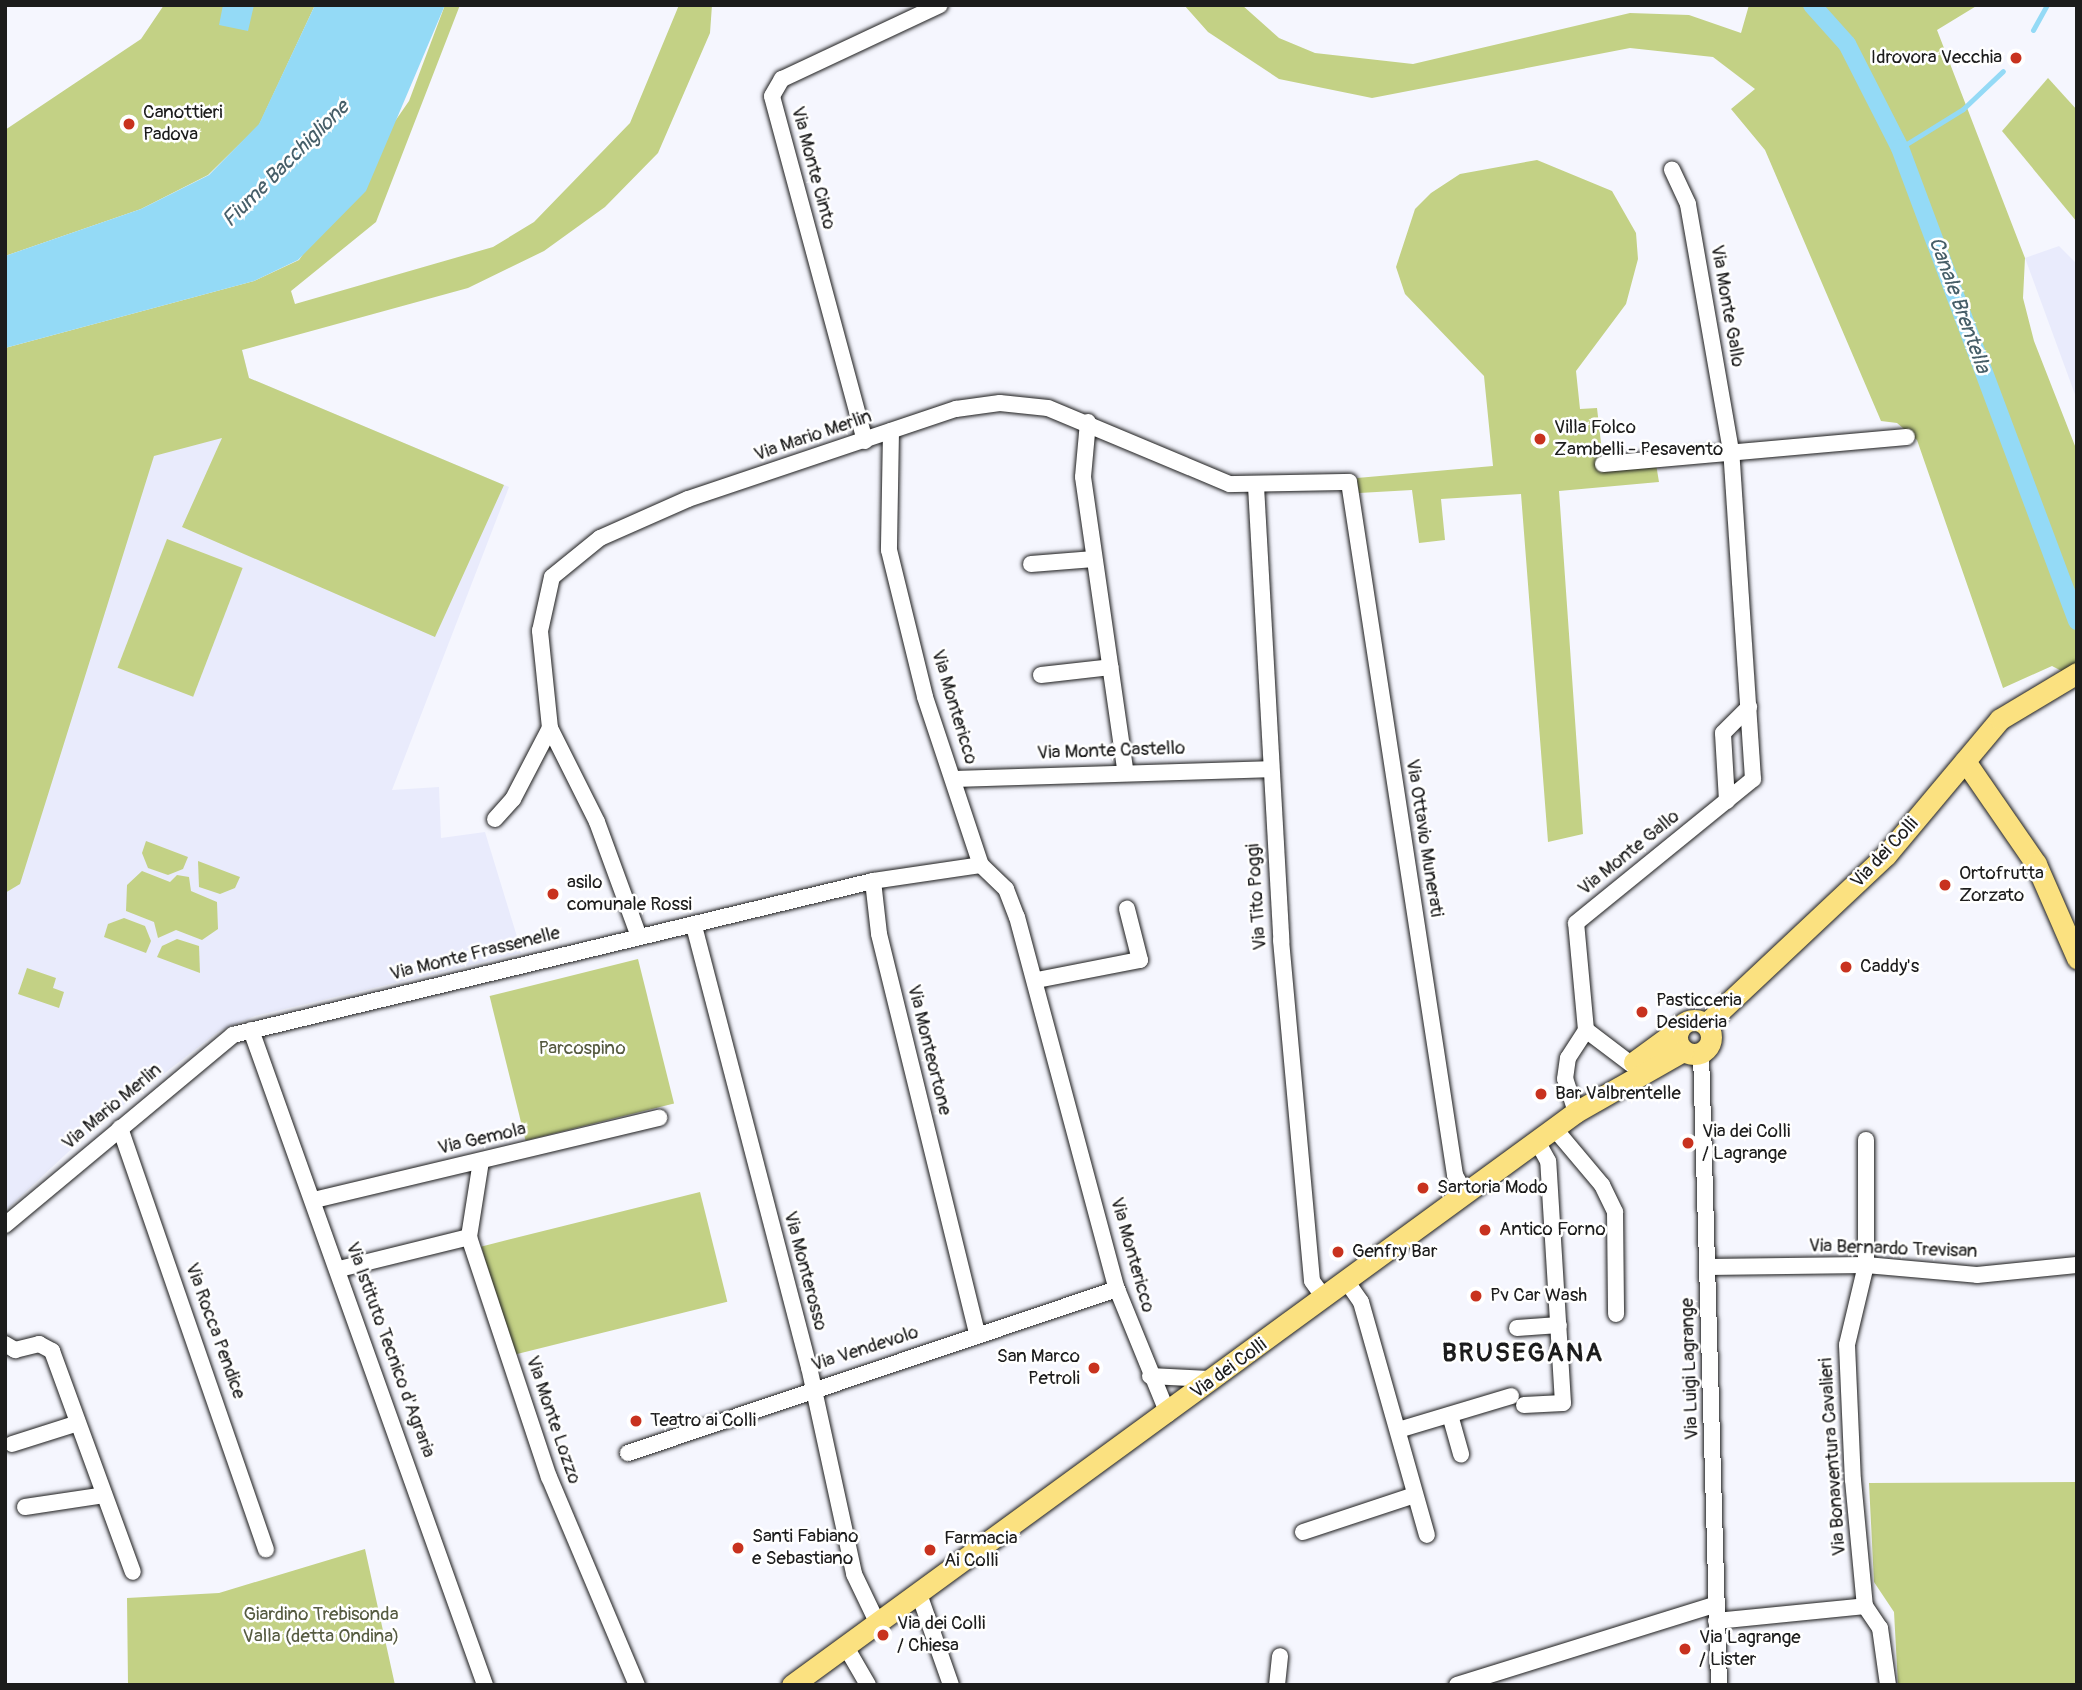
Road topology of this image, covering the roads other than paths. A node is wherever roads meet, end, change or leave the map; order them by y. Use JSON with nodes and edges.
{"nodes":[{"id":1,"x":940,"y":5,"type":"edge"},
{"id":2,"x":1672,"y":170,"type":"dead end"},
{"id":3,"x":1088,"y":422,"type":"junction"},
{"id":4,"x":891,"y":431,"type":"junction"},
{"id":5,"x":1907,"y":437,"type":"dead end"},
{"id":6,"x":865,"y":441,"type":"junction"},
{"id":7,"x":1731,"y":451,"type":"junction"},
{"id":8,"x":1603,"y":464,"type":"dead end"},
{"id":9,"x":1256,"y":486,"type":"junction"},
{"id":10,"x":1350,"y":486,"type":"joint"},
{"id":11,"x":1094,"y":559,"type":"junction"},
{"id":12,"x":1031,"y":564,"type":"dead end"},
{"id":13,"x":1111,"y":667,"type":"junction"},
{"id":14,"x":1041,"y":675,"type":"dead end"},
{"id":15,"x":2069,"y":677,"type":"edge"},
{"id":16,"x":1749,"y":707,"type":"junction"},
{"id":17,"x":550,"y":728,"type":"junction"},
{"id":18,"x":1965,"y":761,"type":"junction"},
{"id":19,"x":1268,"y":769,"type":"junction"},
{"id":20,"x":1125,"y":770,"type":"junction"},
{"id":21,"x":954,"y":779,"type":"junction"},
{"id":22,"x":1727,"y":801,"type":"junction"},
{"id":23,"x":495,"y":819,"type":"dead end"},
{"id":24,"x":981,"y":865,"type":"junction"},
{"id":25,"x":873,"y":881,"type":"junction"},
{"id":26,"x":1127,"y":909,"type":"dead end"},
{"id":27,"x":694,"y":926,"type":"junction"},
{"id":28,"x":639,"y":937,"type":"junction"},
{"id":29,"x":2077,"y":958,"type":"edge"},
{"id":30,"x":1037,"y":980,"type":"junction"},
{"id":31,"x":1706,"y":1024,"type":"junction"},
{"id":32,"x":1679,"y":1029,"type":"junction"},
{"id":33,"x":251,"y":1030,"type":"junction"},
{"id":34,"x":1586,"y":1030,"type":"junction"},
{"id":35,"x":1692,"y":1052,"type":"junction"},
{"id":36,"x":1631,"y":1064,"type":"junction"},
{"id":37,"x":1578,"y":1111,"type":"junction"},
{"id":38,"x":659,"y":1118,"type":"dead end"},
{"id":39,"x":120,"y":1128,"type":"junction"},
{"id":40,"x":1545,"y":1135,"type":"junction"},
{"id":41,"x":1866,"y":1140,"type":"dead end"},
{"id":42,"x":481,"y":1161,"type":"junction"},
{"id":43,"x":1465,"y":1194,"type":"junction"},
{"id":44,"x":314,"y":1200,"type":"junction"},
{"id":45,"x":5,"y":1226,"type":"edge"},
{"id":46,"x":469,"y":1237,"type":"junction"},
{"id":47,"x":1866,"y":1265,"type":"junction"},
{"id":48,"x":2077,"y":1265,"type":"edge"},
{"id":49,"x":1708,"y":1267,"type":"junction"},
{"id":50,"x":339,"y":1269,"type":"junction"},
{"id":51,"x":1347,"y":1282,"type":"junction"},
{"id":52,"x":1117,"y":1289,"type":"junction"},
{"id":53,"x":1325,"y":1299,"type":"junction"},
{"id":54,"x":1616,"y":1314,"type":"dead end"},
{"id":55,"x":1559,"y":1325,"type":"junction"},
{"id":56,"x":1517,"y":1328,"type":"dead end"},
{"id":57,"x":977,"y":1334,"type":"junction"},
{"id":58,"x":5,"y":1344,"type":"edge"},
{"id":59,"x":1150,"y":1376,"type":"junction"},
{"id":60,"x":1218,"y":1377,"type":"junction"},
{"id":61,"x":813,"y":1389,"type":"junction"},
{"id":62,"x":1168,"y":1414,"type":"junction"},
{"id":63,"x":1450,"y":1415,"type":"junction"},
{"id":64,"x":79,"y":1423,"type":"junction"},
{"id":65,"x":1398,"y":1430,"type":"junction"},
{"id":66,"x":12,"y":1444,"type":"dead end"},
{"id":67,"x":628,"y":1453,"type":"dead end"},
{"id":68,"x":1461,"y":1454,"type":"dead end"},
{"id":69,"x":104,"y":1495,"type":"junction"},
{"id":70,"x":1416,"y":1495,"type":"junction"},
{"id":71,"x":25,"y":1507,"type":"dead end"},
{"id":72,"x":1303,"y":1532,"type":"dead end"},
{"id":73,"x":1427,"y":1535,"type":"dead end"},
{"id":74,"x":266,"y":1549,"type":"dead end"},
{"id":75,"x":133,"y":1573,"type":"dead end"},
{"id":76,"x":919,"y":1594,"type":"junction"},
{"id":77,"x":1717,"y":1604,"type":"junction"},
{"id":78,"x":1866,"y":1606,"type":"junction"},
{"id":79,"x":1716,"y":1621,"type":"junction"},
{"id":80,"x":878,"y":1624,"type":"junction"},
{"id":81,"x":846,"y":1647,"type":"junction"},
{"id":82,"x":1280,"y":1656,"type":"dead end"},
{"id":83,"x":485,"y":1685,"type":"edge"},
{"id":84,"x":637,"y":1685,"type":"edge"},
{"id":85,"x":792,"y":1685,"type":"edge"},
{"id":86,"x":868,"y":1685,"type":"edge"},
{"id":87,"x":951,"y":1685,"type":"edge"},
{"id":88,"x":1277,"y":1685,"type":"edge"},
{"id":89,"x":1457,"y":1685,"type":"edge"},
{"id":90,"x":1719,"y":1685,"type":"edge"},
{"id":91,"x":1888,"y":1685,"type":"edge"}],
"edges":[{"from":1,"to":6,"type":"street","name":"Via Monte Cinto"},
{"from":2,"to":7,"type":"street","name":"Via Monte Gallo"},
{"from":3,"to":4,"type":"street","name":"Via Mario Merlin"},
{"from":3,"to":9,"type":"street","name":"Via Mario Merlin"},
{"from":3,"to":11,"type":"street"},
{"from":4,"to":6,"type":"street","name":"Via Mario Merlin"},
{"from":4,"to":21,"type":"street","name":"Via Montericco"},
{"from":5,"to":7,"type":"street"},
{"from":6,"to":17,"type":"street","name":"Via Mario Merlin"},
{"from":7,"to":8,"type":"street"},
{"from":7,"to":16,"type":"street","name":"Via Monte Gallo"},
{"from":9,"to":10,"type":"street","name":"Via Mario Merlin"},
{"from":9,"to":19,"type":"street","name":"Via Tito Poggi"},
{"from":10,"to":43,"type":"street","name":"Via Ottavio Munerati"},
{"from":11,"to":12,"type":"street"},
{"from":11,"to":13,"type":"street"},
{"from":13,"to":14,"type":"street"},
{"from":13,"to":20,"type":"street"},
{"from":15,"to":18,"type":"main road","name":"Via dei Colli"},
{"from":16,"to":22,"type":"street"},
{"from":16,"to":22,"type":"street","name":"Via Monte Gallo"},
{"from":17,"to":23,"type":"street"},
{"from":17,"to":28,"type":"street"},
{"from":18,"to":29,"type":"main road"},
{"from":18,"to":31,"type":"main road","name":"Via dei Colli"},
{"from":19,"to":20,"type":"street","name":"Via Monte Castello"},
{"from":19,"to":53,"type":"street","name":"Via Tito Poggi"},
{"from":20,"to":21,"type":"street","name":"Via Monte Castello"},
{"from":21,"to":24,"type":"street","name":"Via Montericco"},
{"from":22,"to":34,"type":"street","name":"Via Monte Gallo"},
{"from":24,"to":25,"type":"street"},
{"from":24,"to":30,"type":"street","name":"Via Montericco"},
{"from":25,"to":27,"type":"street","name":"Via Monte Frassenelle"},
{"from":25,"to":57,"type":"street","name":"Via Monteortone"},
{"from":26,"to":30,"type":"street"},
{"from":27,"to":28,"type":"street","name":"Via Monte Frassenelle"},
{"from":27,"to":61,"type":"street","name":"Via Monterosso"},
{"from":28,"to":33,"type":"street","name":"Via Monte Frassenelle"},
{"from":30,"to":52,"type":"street","name":"Via Montericco"},
{"from":31,"to":32,"type":"main road","name":"Via dei Colli"},
{"from":31,"to":35,"type":"main road"},
{"from":32,"to":35,"type":"main road"},
{"from":32,"to":36,"type":"main road","name":"Via dei Colli"},
{"from":33,"to":39,"type":"street","name":"Via Mario Merlin"},
{"from":33,"to":44,"type":"street","name":"Via Istituto Tecnico d'Agraria"},
{"from":34,"to":36,"type":"street"},
{"from":34,"to":37,"type":"street"},
{"from":35,"to":37,"type":"main road","name":"Via dei Colli"},
{"from":35,"to":49,"type":"street","name":"Via Luigi Lagrange"},
{"from":36,"to":37,"type":"main road","name":"Via dei Colli"},
{"from":37,"to":40,"type":"main road","name":"Via dei Colli"},
{"from":38,"to":42,"type":"street","name":"Via Gemola"},
{"from":39,"to":45,"type":"street","name":"Via Mario Merlin"},
{"from":39,"to":74,"type":"street","name":"Via Rocca Pendice"},
{"from":40,"to":43,"type":"main road","name":"Via dei Colli"},
{"from":40,"to":54,"type":"street"},
{"from":40,"to":55,"type":"street"},
{"from":41,"to":47,"type":"street","name":"Via Bonaventura Cavalieri"},
{"from":42,"to":44,"type":"street","name":"Via Gemola"},
{"from":42,"to":46,"type":"street","name":"Via Monte Lozzo"},
{"from":43,"to":51,"type":"main road","name":"Via dei Colli"},
{"from":44,"to":50,"type":"street","name":"Via Istituto Tecnico d'Agraria"},
{"from":46,"to":50,"type":"street"},
{"from":46,"to":84,"type":"street","name":"Via Monte Lozzo"},
{"from":47,"to":48,"type":"street","name":"Via Bernardo Trevisan"},
{"from":47,"to":49,"type":"street","name":"Via Bernardo Trevisan"},
{"from":47,"to":78,"type":"street","name":"Via Bonaventura Cavalieri"},
{"from":49,"to":77,"type":"street","name":"Via Luigi Lagrange"},
{"from":50,"to":83,"type":"street","name":"Via Istituto Tecnico d'Agraria"},
{"from":51,"to":53,"type":"main road","name":"Via dei Colli"},
{"from":51,"to":65,"type":"street"},
{"from":52,"to":57,"type":"street","name":"Via Vendevolo"},
{"from":52,"to":59,"type":"street","name":"Via Montericco"},
{"from":53,"to":60,"type":"main road","name":"Via dei Colli"},
{"from":55,"to":56,"type":"street"},
{"from":55,"to":63,"type":"street"},
{"from":57,"to":61,"type":"street","name":"Via Vendevolo"},
{"from":58,"to":64,"type":"street"},
{"from":59,"to":60,"type":"street"},
{"from":59,"to":62,"type":"street","name":"Via Montericco"},
{"from":60,"to":62,"type":"main road","name":"Via dei Colli"},
{"from":61,"to":67,"type":"street","name":"Via Vendevolo"},
{"from":61,"to":80,"type":"street","name":"Via Monterosso"},
{"from":62,"to":76,"type":"main road","name":"Via dei Colli"},
{"from":63,"to":65,"type":"street"},
{"from":63,"to":68,"type":"street"},
{"from":64,"to":66,"type":"street"},
{"from":64,"to":69,"type":"street"},
{"from":65,"to":70,"type":"street"},
{"from":69,"to":71,"type":"street"},
{"from":69,"to":75,"type":"street"},
{"from":70,"to":72,"type":"street"},
{"from":70,"to":73,"type":"street"},
{"from":76,"to":80,"type":"main road","name":"Via dei Colli"},
{"from":76,"to":87,"type":"street"},
{"from":77,"to":79,"type":"street","name":"Via Luigi Lagrange"},
{"from":77,"to":89,"type":"street"},
{"from":78,"to":79,"type":"street"},
{"from":78,"to":91,"type":"street","name":"Via Bonaventura Cavalieri"},
{"from":79,"to":90,"type":"street","name":"Via Luigi Lagrange"},
{"from":80,"to":81,"type":"main road","name":"Via dei Colli"},
{"from":81,"to":85,"type":"main road","name":"Via dei Colli"},
{"from":81,"to":86,"type":"street"},
{"from":82,"to":88,"type":"street"}]}
